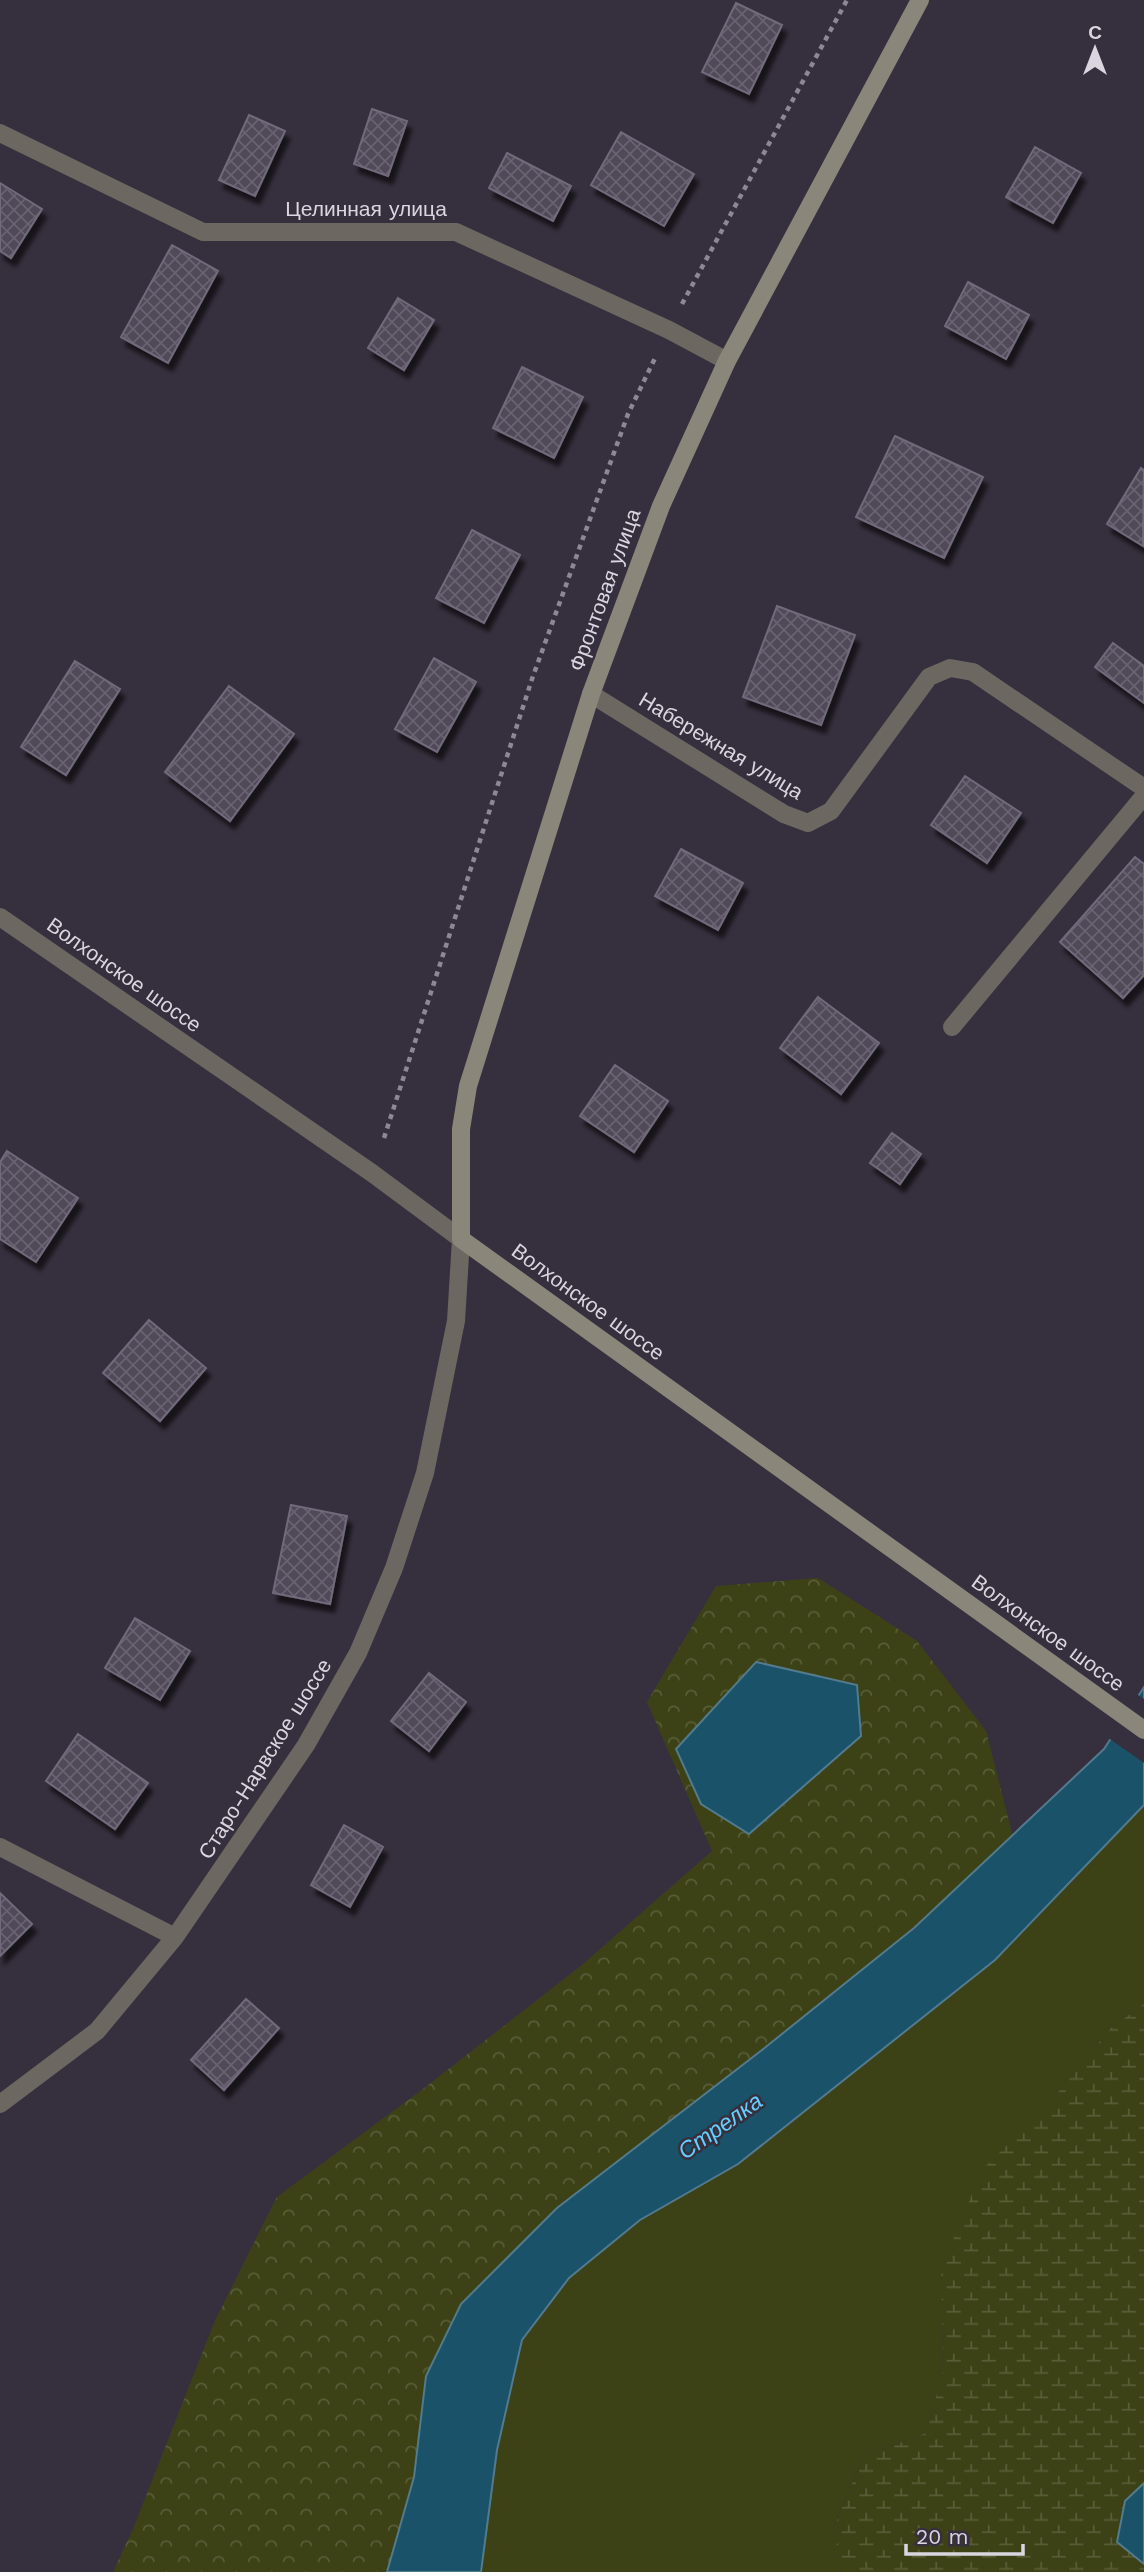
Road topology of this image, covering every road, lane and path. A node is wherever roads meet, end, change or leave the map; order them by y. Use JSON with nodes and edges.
{"nodes":[{"id":1,"x":847,"y":0,"type":"edge"},
{"id":2,"x":919,"y":0,"type":"edge"},
{"id":3,"x":0,"y":133,"type":"edge"},
{"id":4,"x":669,"y":330,"type":"junction"},
{"id":5,"x":727,"y":361,"type":"junction"},
{"id":6,"x":591,"y":694,"type":"junction"},
{"id":7,"x":1144,"y":788,"type":"edge"},
{"id":8,"x":1144,"y":796,"type":"edge"},
{"id":9,"x":0,"y":917,"type":"edge"},
{"id":10,"x":952,"y":1027,"type":"dead end"},
{"id":11,"x":384,"y":1138,"type":"dead end"},
{"id":12,"x":461,"y":1239,"type":"junction"},
{"id":13,"x":1144,"y":1730,"type":"edge"},
{"id":14,"x":0,"y":1847,"type":"edge"},
{"id":15,"x":175,"y":1937,"type":"junction"},
{"id":16,"x":0,"y":2104,"type":"edge"}],
"edges":[{"from":1,"to":4,"type":"path"},
{"from":2,"to":5,"type":"main road","name":"Фронтовая улица"},
{"from":3,"to":4,"type":"street","name":"Целинная улица"},
{"from":4,"to":5,"type":"street","name":"Целинная улица"},
{"from":4,"to":11,"type":"path"},
{"from":5,"to":6,"type":"main road","name":"Фронтовая улица"},
{"from":6,"to":7,"type":"street","name":"Набережная улица"},
{"from":6,"to":12,"type":"main road","name":"Фронтовая улица"},
{"from":8,"to":10,"type":"street"},
{"from":9,"to":12,"type":"street","name":"Волхонское шоссе"},
{"from":12,"to":13,"type":"main road","name":"Волхонское шоссе"},
{"from":12,"to":15,"type":"street","name":"Старо-Нарвское шоссе"},
{"from":14,"to":15,"type":"street"},
{"from":15,"to":16,"type":"street","name":"Старо-Нарвское шоссе"}]}
